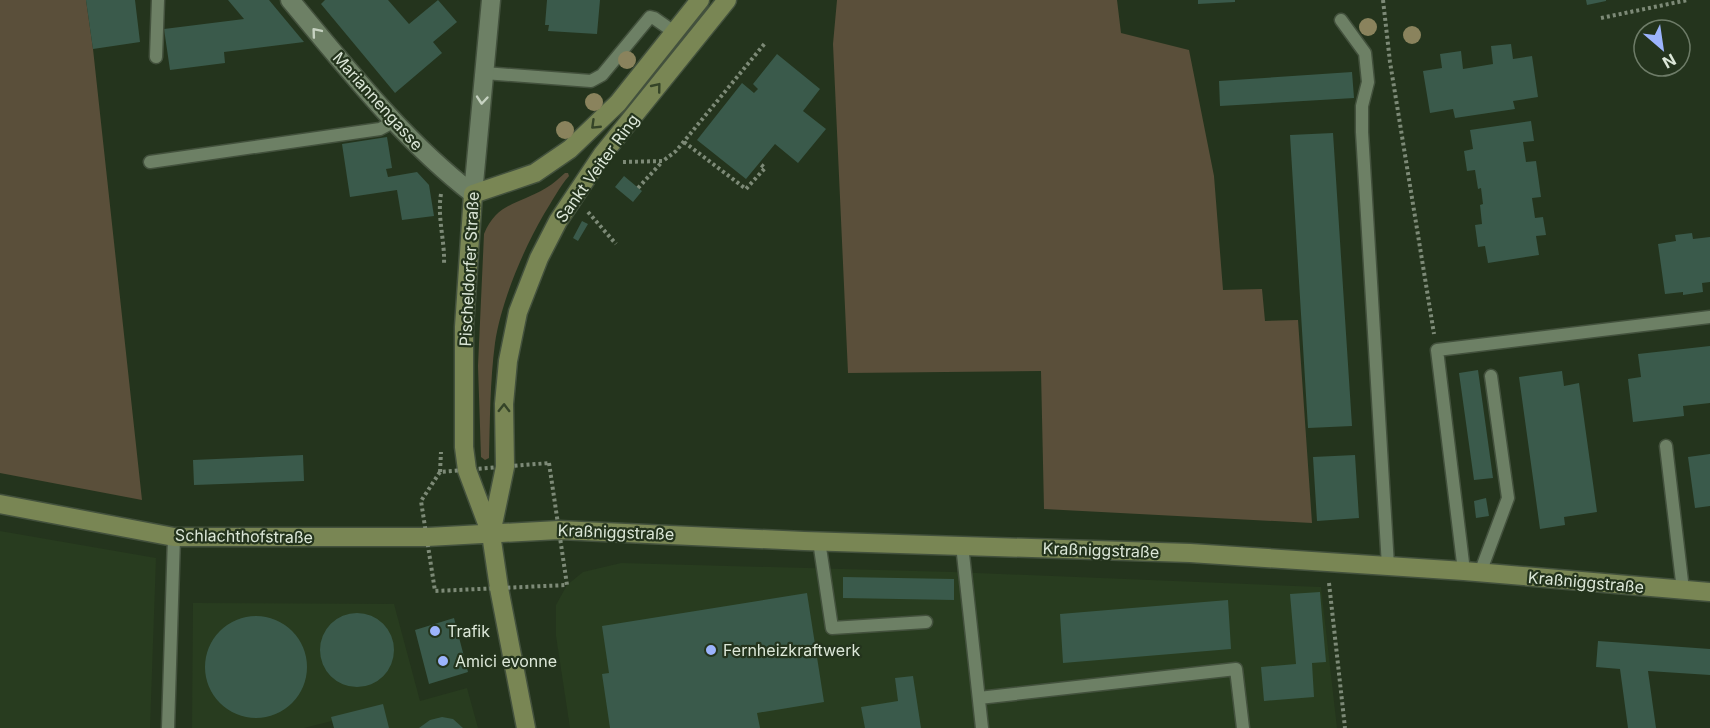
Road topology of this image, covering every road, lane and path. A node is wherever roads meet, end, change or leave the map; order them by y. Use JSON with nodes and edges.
{"nodes":[{"id":1,"x":158,"y":0,"type":"edge"},
{"id":2,"x":290,"y":0,"type":"edge"},
{"id":3,"x":491,"y":0,"type":"edge"},
{"id":4,"x":700,"y":0,"type":"edge"},
{"id":5,"x":727,"y":0,"type":"edge"},
{"id":6,"x":1383,"y":0,"type":"edge"},
{"id":7,"x":1688,"y":0,"type":"edge"},
{"id":8,"x":1600,"y":18,"type":"dead end"},
{"id":9,"x":1341,"y":20,"type":"dead end"},
{"id":10,"x":674,"y":32,"type":"junction"},
{"id":11,"x":766,"y":42,"type":"dead end"},
{"id":12,"x":156,"y":57,"type":"dead end"},
{"id":13,"x":484,"y":73,"type":"junction"},
{"id":14,"x":393,"y":122,"type":"junction"},
{"id":15,"x":684,"y":142,"type":"junction"},
{"id":16,"x":663,"y":161,"type":"junction"},
{"id":17,"x":150,"y":162,"type":"dead end"},
{"id":18,"x":620,"y":162,"type":"dead end"},
{"id":19,"x":759,"y":163,"type":"dead end"},
{"id":20,"x":638,"y":188,"type":"dead end"},
{"id":21,"x":473,"y":194,"type":"junction"},
{"id":22,"x":573,"y":196,"type":"junction"},
{"id":23,"x":616,"y":244,"type":"dead end"},
{"id":24,"x":1710,"y":317,"type":"edge"},
{"id":25,"x":1437,"y":350,"type":"junction"},
{"id":26,"x":1491,"y":376,"type":"dead end"},
{"id":27,"x":1666,"y":446,"type":"dead end"},
{"id":28,"x":505,"y":466,"type":"joint"},
{"id":29,"x":0,"y":504,"type":"edge"},
{"id":30,"x":491,"y":534,"type":"junction"},
{"id":31,"x":174,"y":537,"type":"junction"},
{"id":32,"x":819,"y":541,"type":"junction"},
{"id":33,"x":962,"y":545,"type":"junction"},
{"id":34,"x":1328,"y":561,"type":"junction"},
{"id":35,"x":1388,"y":566,"type":"junction"},
{"id":36,"x":1472,"y":572,"type":"junction"},
{"id":37,"x":1683,"y":590,"type":"junction"},
{"id":38,"x":1710,"y":592,"type":"edge"},
{"id":39,"x":926,"y":622,"type":"dead end"},
{"id":40,"x":979,"y":698,"type":"junction"},
{"id":41,"x":168,"y":728,"type":"edge"},
{"id":42,"x":526,"y":728,"type":"edge"},
{"id":43,"x":982,"y":728,"type":"edge"},
{"id":44,"x":1243,"y":728,"type":"edge"},
{"id":45,"x":1345,"y":728,"type":"edge"}],
"edges":[{"from":1,"to":12,"type":"lane"},
{"from":14,"to":2,"type":"street","name":"Mariannengasse","one_way":true},
{"from":3,"to":13,"type":"street","name":"Pischeldorfer Straße"},
{"from":4,"to":10,"type":"street","name":"Sankt Veiter Ring"},
{"from":22,"to":5,"type":"street","name":"Sankt Veiter Ring","one_way":true},
{"from":6,"to":25,"type":"path"},
{"from":7,"to":8,"type":"path"},
{"from":9,"to":35,"type":"lane"},
{"from":10,"to":13,"type":"lane"},
{"from":10,"to":21,"type":"street","name":"Sankt Veiter Ring","one_way":true},
{"from":11,"to":15,"type":"path"},
{"from":13,"to":21,"type":"street","name":"Pischeldorfer Straße","one_way":true},
{"from":14,"to":17,"type":"lane"},
{"from":14,"to":21,"type":"street","name":"Mariannengasse"},
{"from":15,"to":16,"type":"path"},
{"from":15,"to":19,"type":"path"},
{"from":16,"to":18,"type":"path"},
{"from":16,"to":20,"type":"path"},
{"from":21,"to":30,"type":"street","name":"Pischeldorfer Straße"},
{"from":22,"to":23,"type":"path"},
{"from":28,"to":22,"type":"street","name":"Sankt Veiter Ring","one_way":true},
{"from":24,"to":25,"type":"lane"},
{"from":25,"to":36,"type":"lane"},
{"from":26,"to":36,"type":"lane"},
{"from":27,"to":37,"type":"lane"},
{"from":28,"to":30,"type":"street","name":"Pischeldorfer Straße"},
{"from":29,"to":31,"type":"street","name":"Schlachthofstraße"},
{"from":30,"to":31,"type":"street","name":"Schlachthofstraße"},
{"from":30,"to":32,"type":"street","name":"Kraßniggstraße"},
{"from":30,"to":42,"type":"street","name":"Pischeldorfer Straße"},
{"from":31,"to":41,"type":"lane"},
{"from":32,"to":33,"type":"street","name":"Kraßniggstraße"},
{"from":32,"to":39,"type":"lane"},
{"from":33,"to":34,"type":"street","name":"Kraßniggstraße"},
{"from":33,"to":40,"type":"lane"},
{"from":34,"to":35,"type":"street","name":"Kraßniggstraße"},
{"from":34,"to":45,"type":"path"},
{"from":35,"to":36,"type":"street","name":"Kraßniggstraße"},
{"from":36,"to":37,"type":"street","name":"Kraßniggstraße"},
{"from":37,"to":38,"type":"street","name":"Kraßniggstraße"},
{"from":40,"to":43,"type":"lane"},
{"from":40,"to":44,"type":"lane"}]}
